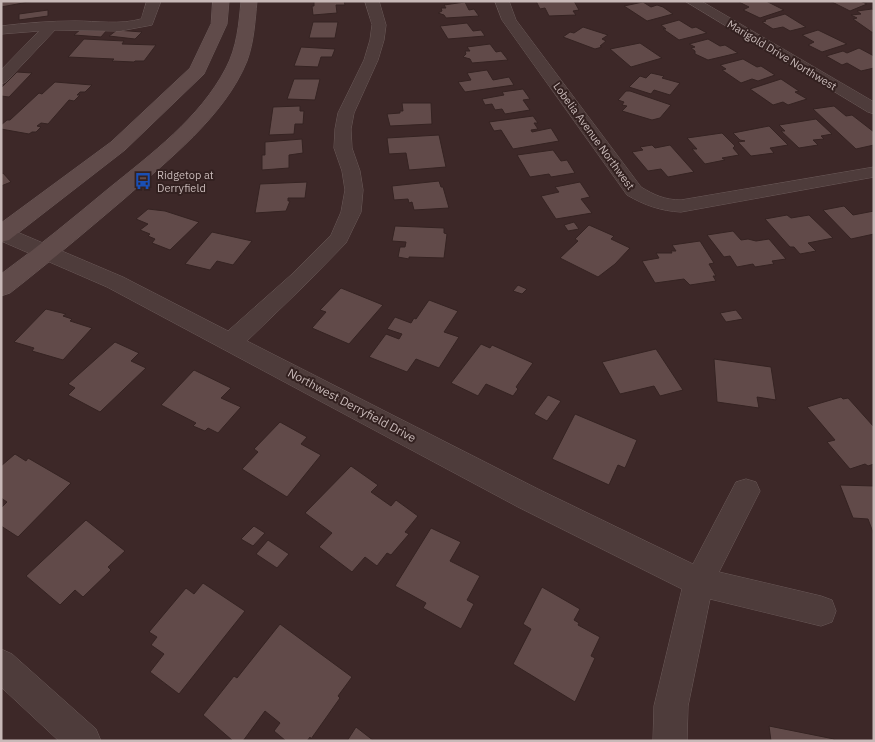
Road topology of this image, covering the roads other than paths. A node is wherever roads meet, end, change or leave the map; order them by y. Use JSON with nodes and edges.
{"nodes":[{"id":1,"x":154,"y":1,"type":"edge"},
{"id":2,"x":221,"y":1,"type":"edge"},
{"id":3,"x":249,"y":1,"type":"edge"},
{"id":4,"x":372,"y":1,"type":"edge"},
{"id":5,"x":502,"y":1,"type":"edge"},
{"id":6,"x":691,"y":1,"type":"edge"},
{"id":7,"x":51,"y":26,"type":"junction"},
{"id":8,"x":1,"y":30,"type":"edge"},
{"id":9,"x":1,"y":79,"type":"edge"},
{"id":10,"x":874,"y":109,"type":"edge"},
{"id":11,"x":874,"y":172,"type":"edge"},
{"id":12,"x":2,"y":234,"type":"edge"},
{"id":13,"x":46,"y":252,"type":"junction"},
{"id":14,"x":1,"y":287,"type":"edge"},
{"id":15,"x":232,"y":342,"type":"junction"},
{"id":16,"x":746,"y":491,"type":"dead end"},
{"id":17,"x":699,"y":582,"type":"junction"},
{"id":18,"x":821,"y":612,"type":"dead end"},
{"id":19,"x":1,"y":665,"type":"edge"},
{"id":20,"x":84,"y":741,"type":"edge"},
{"id":21,"x":670,"y":741,"type":"edge"}],
"edges":[{"from":1,"to":7,"type":"street"},
{"from":2,"to":12,"type":"main road"},
{"from":3,"to":13,"type":"main road"},
{"from":4,"to":15,"type":"street"},
{"from":5,"to":11,"type":"street","name":"Lobelia Avenue Northwest"},
{"from":6,"to":10,"type":"street","name":"Marigold Drive Northwest"},
{"from":7,"to":8,"type":"street"},
{"from":7,"to":9,"type":"street"},
{"from":12,"to":13,"type":"street","name":"Northwest Derryfield Drive"},
{"from":13,"to":14,"type":"main road"},
{"from":13,"to":15,"type":"street","name":"Northwest Derryfield Drive"},
{"from":15,"to":17,"type":"street","name":"Northwest Derryfield Drive"},
{"from":16,"to":17,"type":"street"},
{"from":17,"to":18,"type":"street","name":"Northwest Derryfield Drive"},
{"from":17,"to":21,"type":"street"},
{"from":19,"to":20,"type":"street"}]}
